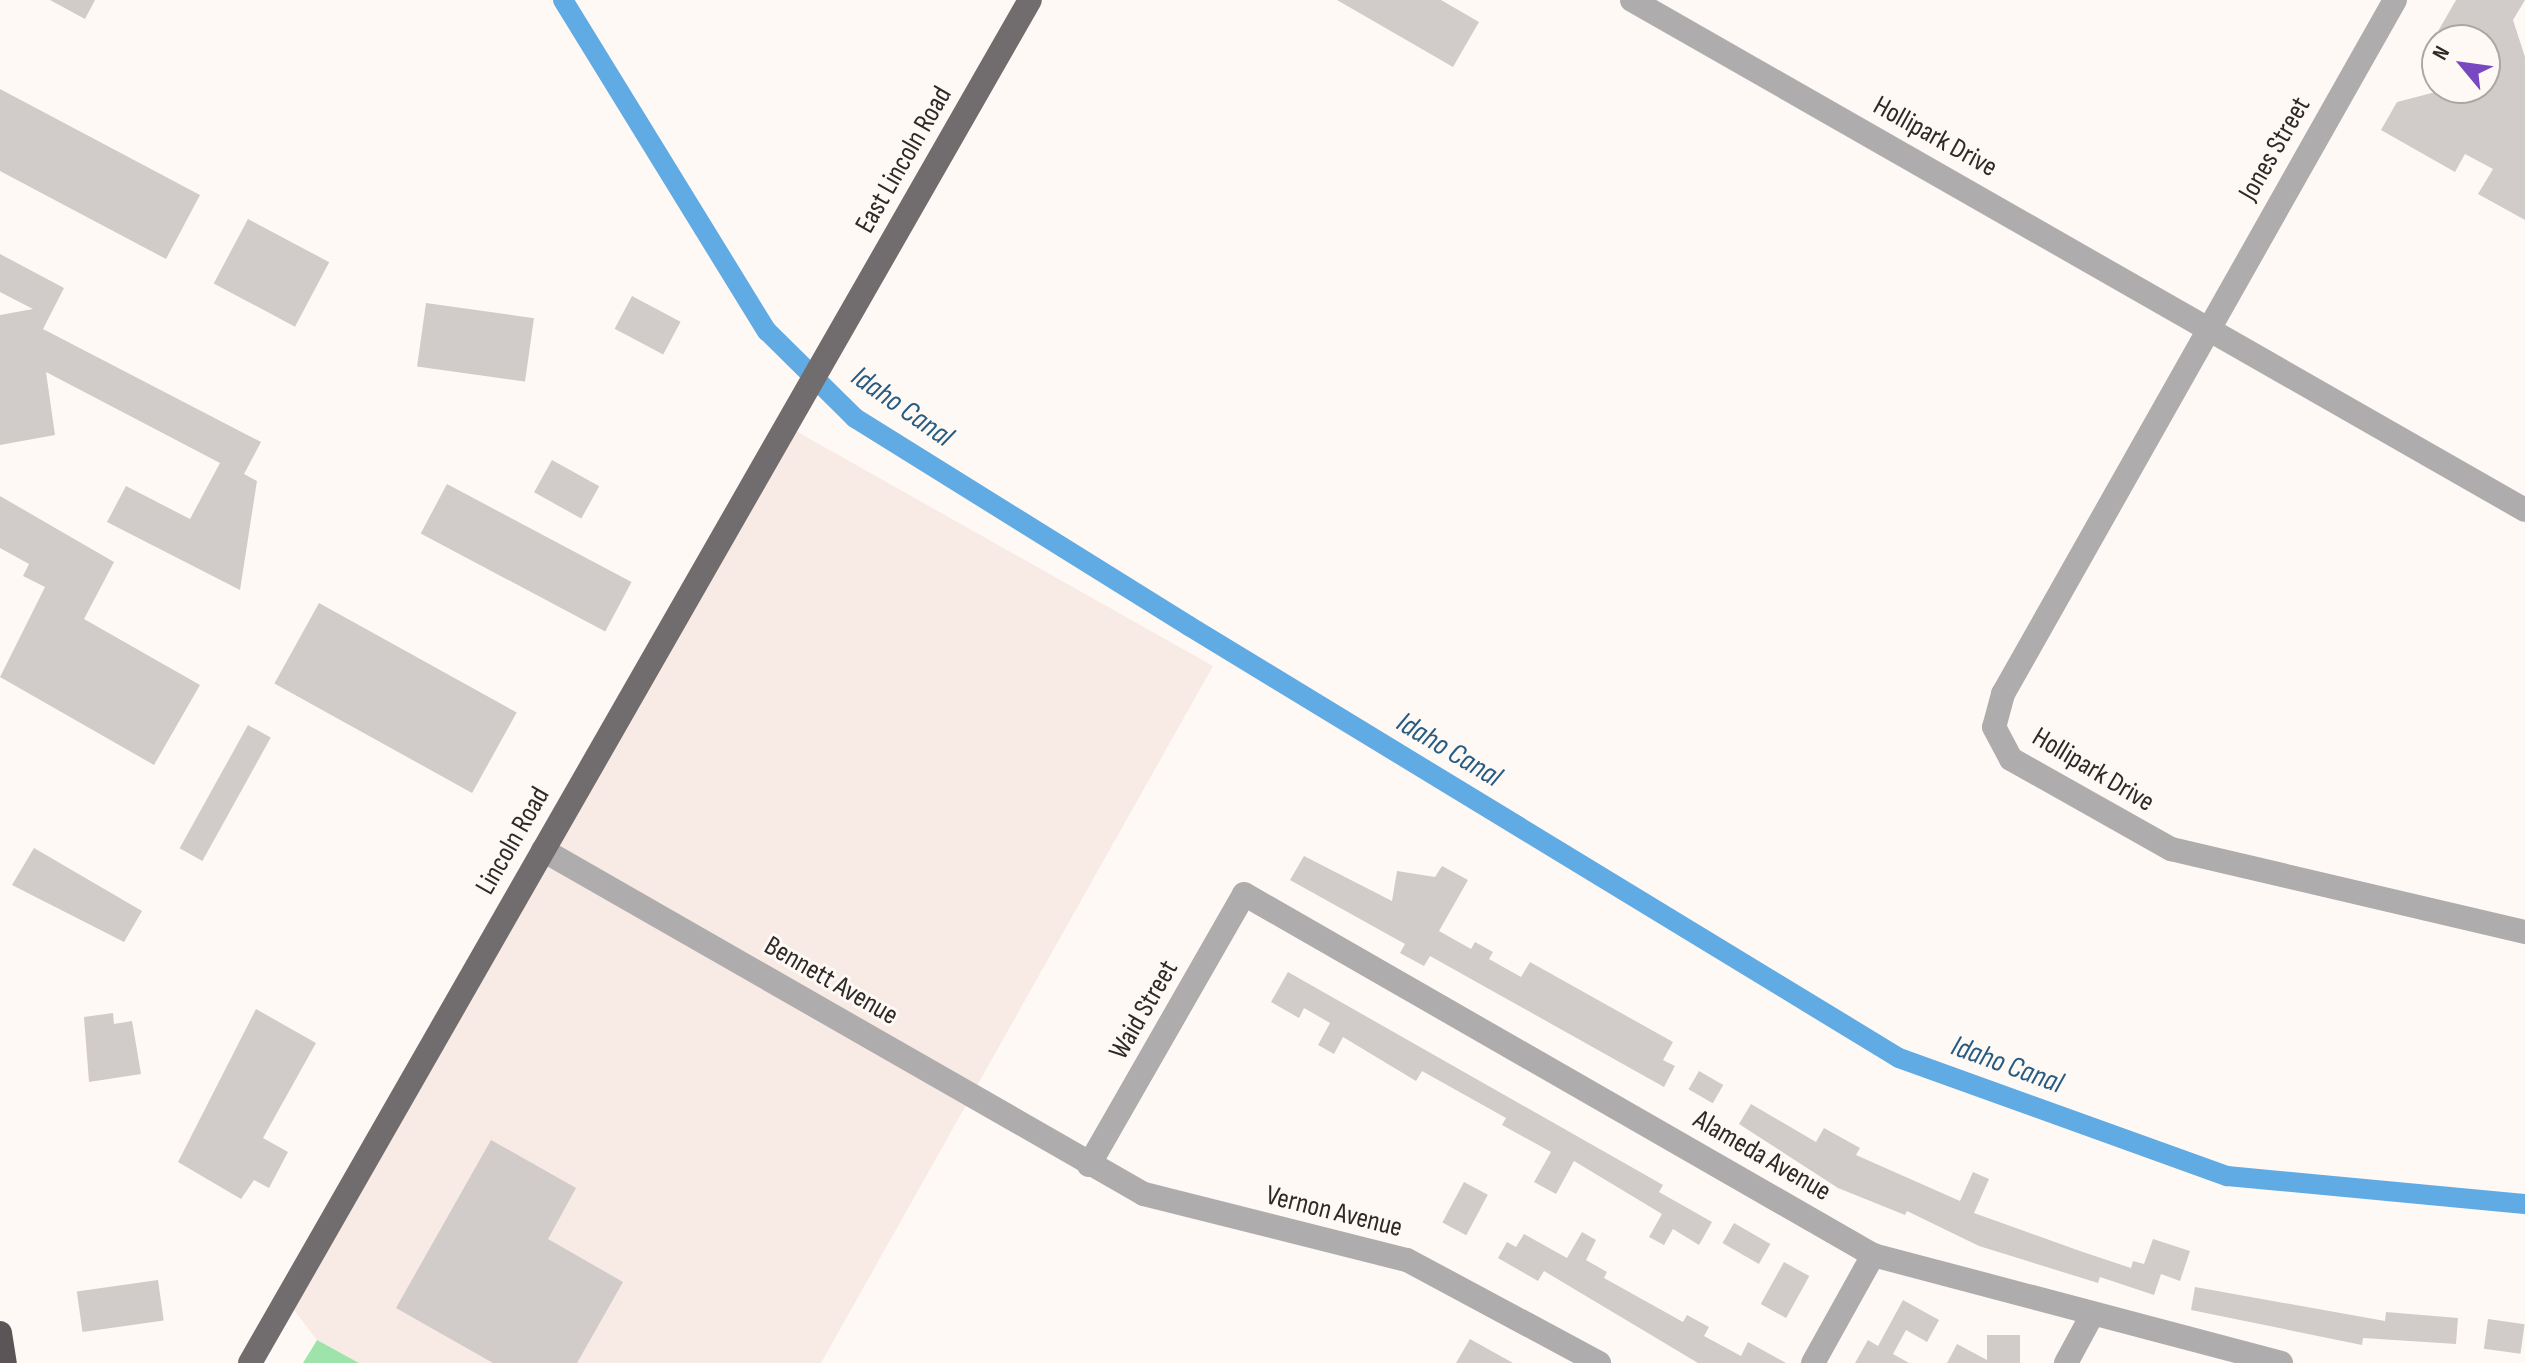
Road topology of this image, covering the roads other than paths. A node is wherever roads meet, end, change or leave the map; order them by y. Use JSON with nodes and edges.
{"nodes":[{"id":1,"x":1030,"y":0,"type":"edge"},
{"id":2,"x":1632,"y":0,"type":"edge"},
{"id":3,"x":2395,"y":0,"type":"edge"},
{"id":4,"x":2207,"y":328,"type":"junction"},
{"id":5,"x":831,"y":349,"type":"joint"},
{"id":6,"x":2525,"y":510,"type":"edge"},
{"id":7,"x":543,"y":850,"type":"junction"},
{"id":8,"x":1254,"y":900,"type":"joint"},
{"id":9,"x":2525,"y":932,"type":"edge"},
{"id":10,"x":1089,"y":1165,"type":"junction"},
{"id":11,"x":1873,"y":1255,"type":"junction"},
{"id":12,"x":2091,"y":1317,"type":"junction"},
{"id":13,"x":0,"y":1333,"type":"edge"},
{"id":14,"x":5,"y":1363,"type":"edge"},
{"id":15,"x":250,"y":1363,"type":"edge"},
{"id":16,"x":1599,"y":1363,"type":"edge"},
{"id":17,"x":1813,"y":1363,"type":"edge"},
{"id":18,"x":2066,"y":1363,"type":"edge"},
{"id":19,"x":2281,"y":1363,"type":"edge"}],
"edges":[{"from":1,"to":5,"type":"main road","name":"East Lincoln Road"},
{"from":2,"to":4,"type":"street","name":"Hollipark Drive"},
{"from":3,"to":4,"type":"street","name":"Jones Street"},
{"from":4,"to":6,"type":"street","name":"Hollipark Drive"},
{"from":4,"to":9,"type":"street","name":"Hollipark Drive"},
{"from":5,"to":7,"type":"main road","name":"Lincoln Road"},
{"from":7,"to":10,"type":"street","name":"Bennett Avenue"},
{"from":7,"to":15,"type":"main road","name":"Lincoln Road"},
{"from":8,"to":10,"type":"street","name":"Waid Street"},
{"from":8,"to":11,"type":"street","name":"Alameda Avenue"},
{"from":10,"to":16,"type":"street","name":"Vernon Avenue"},
{"from":11,"to":12,"type":"street","name":"Alameda Avenue"},
{"from":11,"to":17,"type":"street"},
{"from":12,"to":18,"type":"street"},
{"from":12,"to":19,"type":"street","name":"Alameda Avenue"},
{"from":13,"to":14,"type":"highway"}]}
